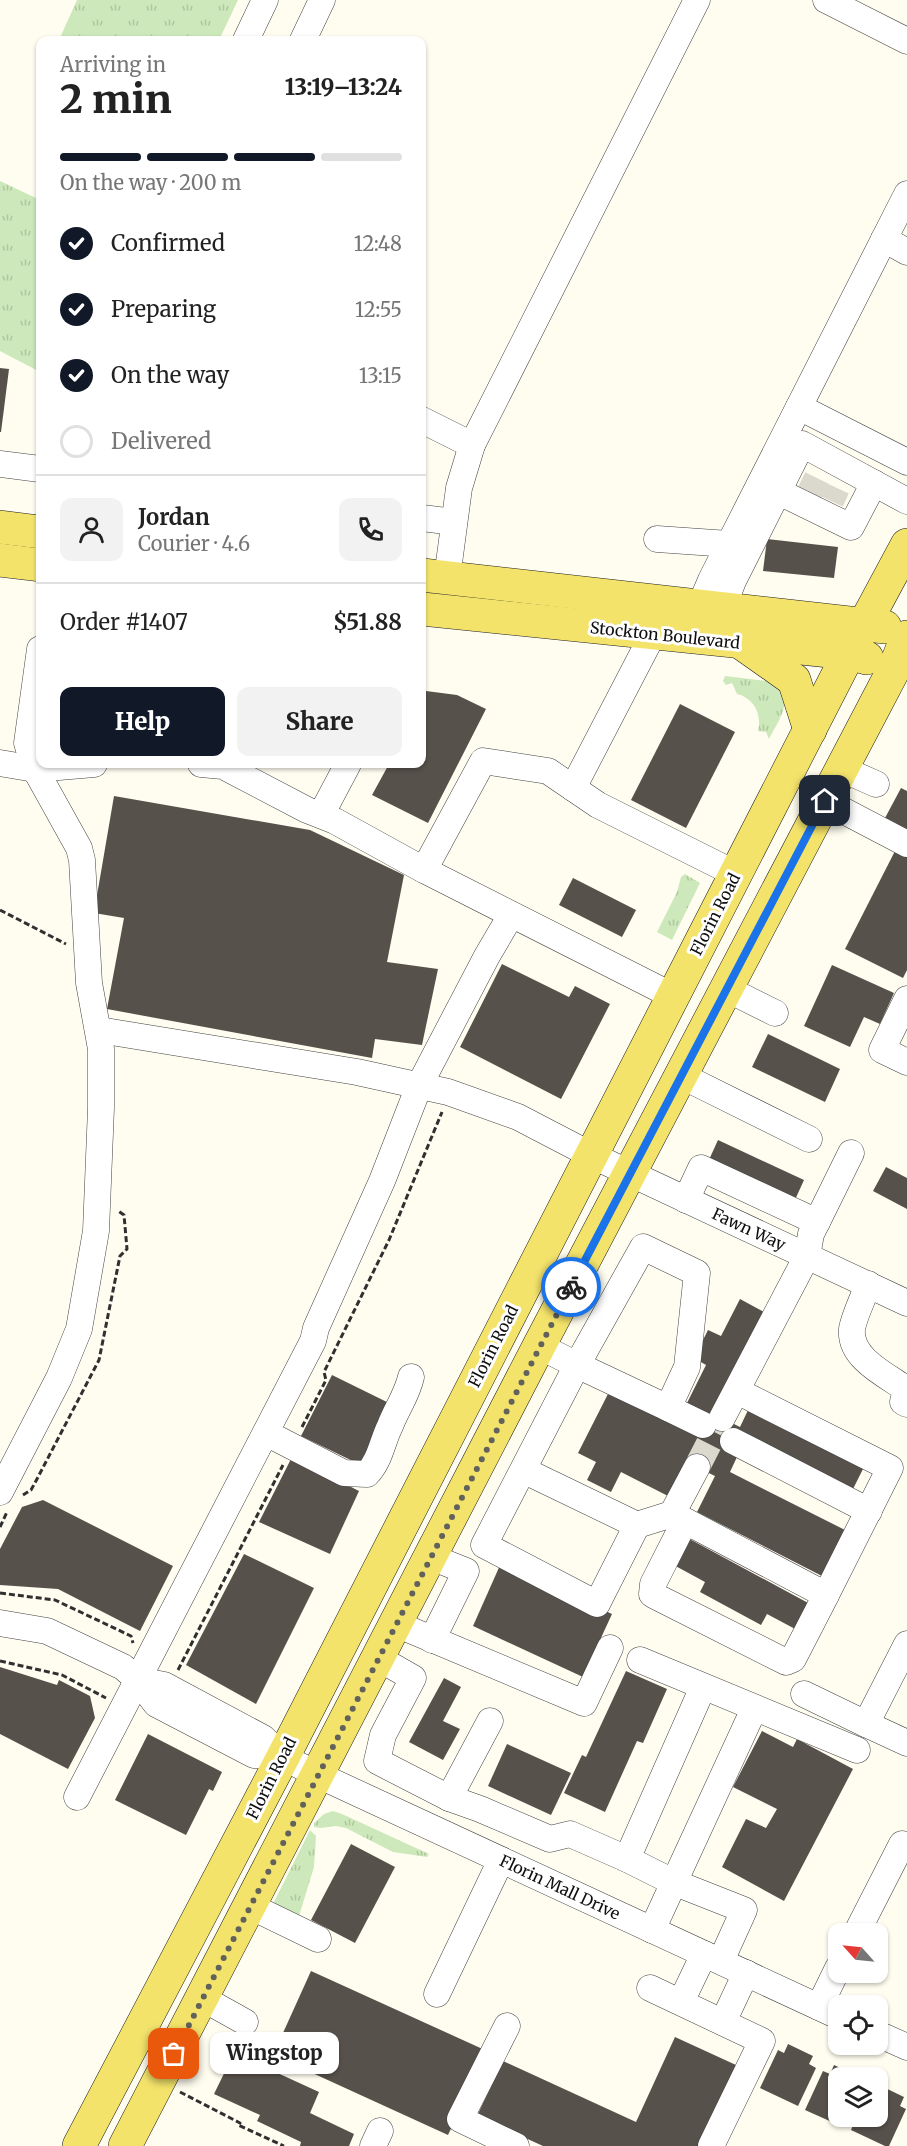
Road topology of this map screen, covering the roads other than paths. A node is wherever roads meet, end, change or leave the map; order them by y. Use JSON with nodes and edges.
{"nodes":[{"id":1,"x":265,"y":0,"type":"edge"},
{"id":2,"x":697,"y":0,"type":"edge"},
{"id":3,"x":826,"y":0,"type":"edge"},
{"id":4,"x":315,"y":2,"type":"edge"},
{"id":5,"x":248,"y":36,"type":"edge"},
{"id":6,"x":304,"y":36,"type":"edge"},
{"id":7,"x":907,"y":41,"type":"edge"},
{"id":8,"x":907,"y":194,"type":"edge"},
{"id":9,"x":884,"y":239,"type":"junction"},
{"id":10,"x":907,"y":252,"type":"edge"},
{"id":11,"x":799,"y":406,"type":"junction"},
{"id":12,"x":426,"y":422,"type":"edge"},
{"id":13,"x":472,"y":445,"type":"junction"},
{"id":14,"x":907,"y":462,"type":"edge"},
{"id":15,"x":0,"y":464,"type":"edge"},
{"id":16,"x":36,"y":468,"type":"edge"},
{"id":17,"x":874,"y":483,"type":"junction"},
{"id":18,"x":825,"y":488,"type":"junction"},
{"id":19,"x":777,"y":491,"type":"junction"},
{"id":20,"x":907,"y":501,"type":"edge"},
{"id":21,"x":426,"y":518,"type":"edge"},
{"id":22,"x":454,"y":522,"type":"junction"},
{"id":23,"x":0,"y":527,"type":"edge"},
{"id":24,"x":36,"y":532,"type":"edge"},
{"id":25,"x":657,"y":539,"type":"dead end"},
{"id":26,"x":729,"y":544,"type":"junction"},
{"id":27,"x":907,"y":545,"type":"edge"},
{"id":28,"x":0,"y":560,"type":"edge"},
{"id":29,"x":36,"y":565,"type":"edge"},
{"id":30,"x":434,"y":576,"type":"edge"},
{"id":31,"x":711,"y":607,"type":"junction"},
{"id":32,"x":426,"y":609,"type":"edge"},
{"id":33,"x":907,"y":630,"type":"edge"},
{"id":34,"x":653,"y":634,"type":"junction"},
{"id":35,"x":907,"y":637,"type":"edge"},
{"id":36,"x":856,"y":639,"type":"junction"},
{"id":37,"x":742,"y":643,"type":"junction"},
{"id":38,"x":901,"y":668,"type":"edge"},
{"id":39,"x":36,"y":678,"type":"edge"},
{"id":40,"x":810,"y":730,"type":"junction"},
{"id":41,"x":0,"y":763,"type":"edge"},
{"id":42,"x":47,"y":768,"type":"edge"},
{"id":43,"x":227,"y":768,"type":"edge"},
{"id":44,"x":346,"y":768,"type":"edge"},
{"id":45,"x":35,"y":769,"type":"junction"},
{"id":46,"x":842,"y":769,"type":"junction"},
{"id":47,"x":876,"y":784,"type":"dead end"},
{"id":48,"x":573,"y":788,"type":"junction"},
{"id":49,"x":825,"y":801,"type":"junction"},
{"id":50,"x":321,"y":815,"type":"junction"},
{"id":51,"x":907,"y":844,"type":"edge"},
{"id":52,"x":424,"y":870,"type":"junction"},
{"id":53,"x":736,"y":874,"type":"junction"},
{"id":54,"x":511,"y":915,"type":"junction"},
{"id":55,"x":727,"y":989,"type":"junction"},
{"id":56,"x":673,"y":996,"type":"junction"},
{"id":57,"x":907,"y":999,"type":"edge"},
{"id":58,"x":775,"y":1013,"type":"dead end"},
{"id":59,"x":99,"y":1030,"type":"junction"},
{"id":60,"x":907,"y":1062,"type":"edge"},
{"id":61,"x":681,"y":1076,"type":"junction"},
{"id":62,"x":419,"y":1086,"type":"junction"},
{"id":63,"x":809,"y":1139,"type":"dead end"},
{"id":64,"x":851,"y":1152,"type":"dead end"},
{"id":65,"x":591,"y":1155,"type":"junction"},
{"id":66,"x":631,"y":1174,"type":"junction"},
{"id":67,"x":686,"y":1200,"type":"junction"},
{"id":68,"x":817,"y":1222,"type":"junction"},
{"id":69,"x":807,"y":1256,"type":"junction"},
{"id":70,"x":868,"y":1284,"type":"junction"},
{"id":71,"x":907,"y":1303,"type":"edge"},
{"id":72,"x":539,"y":1346,"type":"junction"},
{"id":73,"x":577,"y":1365,"type":"junction"},
{"id":74,"x":411,"y":1377,"type":"dead end"},
{"id":75,"x":737,"y":1391,"type":"junction"},
{"id":76,"x":907,"y":1404,"type":"edge"},
{"id":77,"x":668,"y":1408,"type":"junction"},
{"id":78,"x":266,"y":1433,"type":"junction"},
{"id":79,"x":733,"y":1441,"type":"dead end"},
{"id":80,"x":697,"y":1467,"type":"tunnel mouth"},
{"id":81,"x":523,"y":1470,"type":"junction"},
{"id":82,"x":0,"y":1492,"type":"edge"},
{"id":83,"x":869,"y":1510,"type":"junction"},
{"id":84,"x":678,"y":1518,"type":"junction"},
{"id":85,"x":638,"y":1525,"type":"junction"},
{"id":86,"x":430,"y":1557,"type":"junction"},
{"id":87,"x":826,"y":1595,"type":"junction"},
{"id":88,"x":0,"y":1623,"type":"edge"},
{"id":89,"x":396,"y":1624,"type":"junction"},
{"id":90,"x":432,"y":1640,"type":"junction"},
{"id":91,"x":907,"y":1644,"type":"edge"},
{"id":92,"x":610,"y":1648,"type":"dead end"},
{"id":93,"x":378,"y":1658,"type":"junction"},
{"id":94,"x":640,"y":1660,"type":"dead end"},
{"id":95,"x":138,"y":1680,"type":"junction"},
{"id":96,"x":703,"y":1687,"type":"junction"},
{"id":97,"x":804,"y":1694,"type":"dead end"},
{"id":98,"x":754,"y":1708,"type":"junction"},
{"id":99,"x":490,"y":1721,"type":"dead end"},
{"id":100,"x":866,"y":1724,"type":"junction"},
{"id":101,"x":907,"y":1743,"type":"edge"},
{"id":102,"x":857,"y":1750,"type":"dead end"},
{"id":103,"x":282,"y":1757,"type":"junction"},
{"id":104,"x":318,"y":1775,"type":"junction"},
{"id":105,"x":444,"y":1796,"type":"junction"},
{"id":106,"x":77,"y":1797,"type":"dead end"},
{"id":107,"x":480,"y":1809,"type":"junction"},
{"id":108,"x":425,"y":1825,"type":"junction"},
{"id":109,"x":905,"y":1842,"type":"edge"},
{"id":110,"x":464,"y":1843,"type":"junction"},
{"id":111,"x":627,"y":1859,"type":"junction"},
{"id":112,"x":501,"y":1860,"type":"junction"},
{"id":113,"x":673,"y":1882,"type":"junction"},
{"id":114,"x":250,"y":1906,"type":"junction"},
{"id":115,"x":862,"y":1923,"type":"edge"},
{"id":116,"x":652,"y":1930,"type":"junction"},
{"id":117,"x":318,"y":1939,"type":"dead end"},
{"id":118,"x":712,"y":1958,"type":"junction"},
{"id":119,"x":746,"y":1973,"type":"junction"},
{"id":120,"x":650,"y":1988,"type":"dead end"},
{"id":121,"x":437,"y":1994,"type":"dead end"},
{"id":122,"x":202,"y":1998,"type":"junction"},
{"id":123,"x":681,"y":2002,"type":"junction"},
{"id":124,"x":828,"y":2011,"type":"edge"},
{"id":125,"x":245,"y":2022,"type":"dead end"},
{"id":126,"x":723,"y":2022,"type":"junction"},
{"id":127,"x":507,"y":2026,"type":"dead end"},
{"id":128,"x":888,"y":2039,"type":"edge"},
{"id":129,"x":907,"y":2048,"type":"edge"},
{"id":130,"x":113,"y":2080,"type":"junction"},
{"id":131,"x":132,"y":2144,"type":"edge"},
{"id":132,"x":79,"y":2146,"type":"edge"},
{"id":133,"x":96,"y":2146,"type":"edge"},
{"id":134,"x":516,"y":2146,"type":"edge"},
{"id":135,"x":711,"y":2146,"type":"edge"}],
"edges":[{"from":1,"to":5,"type":"street"},
{"from":2,"to":13,"type":"street"},
{"from":3,"to":7,"type":"street"},
{"from":4,"to":6,"type":"street"},
{"from":8,"to":9,"type":"street"},
{"from":9,"to":10,"type":"street"},
{"from":9,"to":11,"type":"street"},
{"from":11,"to":14,"type":"street"},
{"from":11,"to":26,"type":"street"},
{"from":12,"to":13,"type":"street"},
{"from":13,"to":22,"type":"street"},
{"from":15,"to":16,"type":"street"},
{"from":17,"to":18,"type":"street"},
{"from":17,"to":18,"type":"street"},
{"from":17,"to":20,"type":"street"},
{"from":18,"to":19,"type":"street"},
{"from":18,"to":19,"type":"street"},
{"from":19,"to":31,"type":"street"},
{"from":21,"to":22,"type":"street"},
{"from":22,"to":30,"type":"street"},
{"from":23,"to":24,"type":"main road"},
{"from":25,"to":26,"type":"street"},
{"from":26,"to":31,"type":"street"},
{"from":27,"to":36,"type":"main road","name":"Florin Road"},
{"from":28,"to":29,"type":"main road"},
{"from":30,"to":31,"type":"main road","name":"Stockton Boulevard"},
{"from":31,"to":36,"type":"main road","name":"Stockton Boulevard"},
{"from":32,"to":34,"type":"main road","name":"Stockton Boulevard"},
{"from":33,"to":36,"type":"main road","name":"Stockton Boulevard"},
{"from":34,"to":37,"type":"main road","name":"Stockton Boulevard"},
{"from":34,"to":48,"type":"street"},
{"from":35,"to":38,"type":"main road"},
{"from":36,"to":37,"type":"main road","name":"Stockton Boulevard"},
{"from":36,"to":38,"type":"main road","name":"Stockton Boulevard"},
{"from":36,"to":40,"type":"main road","name":"Florin Road"},
{"from":37,"to":40,"type":"main road"},
{"from":38,"to":46,"type":"main road"},
{"from":39,"to":45,"type":"street"},
{"from":40,"to":53,"type":"main road","name":"Florin Road"},
{"from":41,"to":45,"type":"street"},
{"from":42,"to":45,"type":"street"},
{"from":43,"to":50,"type":"street"},
{"from":44,"to":50,"type":"street"},
{"from":45,"to":59,"type":"street"},
{"from":46,"to":47,"type":"street"},
{"from":46,"to":49,"type":"main road"},
{"from":48,"to":52,"type":"street"},
{"from":48,"to":53,"type":"street"},
{"from":49,"to":51,"type":"street"},
{"from":49,"to":55,"type":"main road"},
{"from":50,"to":52,"type":"street"},
{"from":52,"to":54,"type":"street"},
{"from":53,"to":56,"type":"main road","name":"Florin Road"},
{"from":54,"to":56,"type":"street"},
{"from":54,"to":62,"type":"street"},
{"from":55,"to":58,"type":"street"},
{"from":55,"to":61,"type":"main road"},
{"from":56,"to":65,"type":"main road","name":"Florin Road"},
{"from":57,"to":60,"type":"street"},
{"from":59,"to":62,"type":"street","name":"Fawn Way"},
{"from":59,"to":82,"type":"street"},
{"from":61,"to":63,"type":"street"},
{"from":61,"to":66,"type":"main road"},
{"from":62,"to":65,"type":"street","name":"Fawn Way"},
{"from":62,"to":78,"type":"street"},
{"from":64,"to":68,"type":"street"},
{"from":65,"to":66,"type":"street","name":"Fawn Way"},
{"from":65,"to":103,"type":"main road","name":"Florin Road"},
{"from":66,"to":67,"type":"street","name":"Fawn Way"},
{"from":66,"to":72,"type":"main road"},
{"from":67,"to":68,"type":"street"},
{"from":67,"to":69,"type":"street","name":"Fawn Way"},
{"from":68,"to":69,"type":"street"},
{"from":69,"to":70,"type":"street","name":"Fawn Way"},
{"from":69,"to":75,"type":"street"},
{"from":70,"to":71,"type":"street","name":"Fawn Way"},
{"from":70,"to":76,"type":"street"},
{"from":72,"to":73,"type":"street"},
{"from":72,"to":86,"type":"main road"},
{"from":73,"to":77,"type":"street"},
{"from":73,"to":77,"type":"street"},
{"from":73,"to":81,"type":"street"},
{"from":74,"to":78,"type":"street"},
{"from":75,"to":77,"type":"street"},
{"from":75,"to":83,"type":"street"},
{"from":78,"to":95,"type":"street"},
{"from":79,"to":83,"type":"street"},
{"from":80,"to":84,"type":"street"},
{"from":81,"to":85,"type":"street"},
{"from":81,"to":85,"type":"street"},
{"from":83,"to":87,"type":"street"},
{"from":84,"to":85,"type":"street"},
{"from":84,"to":87,"type":"street"},
{"from":84,"to":87,"type":"street"},
{"from":86,"to":89,"type":"main road"},
{"from":86,"to":90,"type":"street"},
{"from":88,"to":95,"type":"street"},
{"from":89,"to":90,"type":"street"},
{"from":89,"to":93,"type":"main road"},
{"from":90,"to":92,"type":"street"},
{"from":91,"to":100,"type":"street"},
{"from":93,"to":104,"type":"main road"},
{"from":93,"to":105,"type":"street"},
{"from":94,"to":96,"type":"street"},
{"from":95,"to":103,"type":"street","name":"Florin Mall Drive"},
{"from":95,"to":106,"type":"street"},
{"from":96,"to":98,"type":"street"},
{"from":96,"to":111,"type":"street"},
{"from":97,"to":100,"type":"street"},
{"from":98,"to":102,"type":"street"},
{"from":98,"to":113,"type":"street"},
{"from":99,"to":105,"type":"street"},
{"from":100,"to":101,"type":"street"},
{"from":103,"to":104,"type":"street","name":"Florin Mall Drive"},
{"from":103,"to":130,"type":"main road","name":"Florin Road"},
{"from":104,"to":108,"type":"street","name":"Florin Mall Drive"},
{"from":104,"to":114,"type":"main road"},
{"from":105,"to":107,"type":"street"},
{"from":105,"to":108,"type":"street"},
{"from":107,"to":110,"type":"street"},
{"from":107,"to":111,"type":"street"},
{"from":108,"to":110,"type":"street","name":"Florin Mall Drive"},
{"from":109,"to":115,"type":"street"},
{"from":110,"to":112,"type":"street","name":"Florin Mall Drive"},
{"from":111,"to":113,"type":"street"},
{"from":112,"to":116,"type":"street","name":"Florin Mall Drive"},
{"from":112,"to":121,"type":"street"},
{"from":113,"to":116,"type":"street"},
{"from":113,"to":118,"type":"street"},
{"from":114,"to":117,"type":"street"},
{"from":114,"to":122,"type":"main road"},
{"from":116,"to":118,"type":"street","name":"Florin Mall Drive"},
{"from":118,"to":119,"type":"street","name":"Florin Mall Drive"},
{"from":118,"to":123,"type":"street"},
{"from":119,"to":124,"type":"street","name":"Florin Mall Drive"},
{"from":119,"to":126,"type":"street"},
{"from":120,"to":123,"type":"street"},
{"from":122,"to":125,"type":"street"},
{"from":122,"to":131,"type":"main road"},
{"from":123,"to":126,"type":"street"},
{"from":126,"to":135,"type":"street"},
{"from":127,"to":134,"type":"street"},
{"from":128,"to":129,"type":"street"},
{"from":130,"to":132,"type":"main road","name":"Florin Road"},
{"from":130,"to":133,"type":"street"}]}
